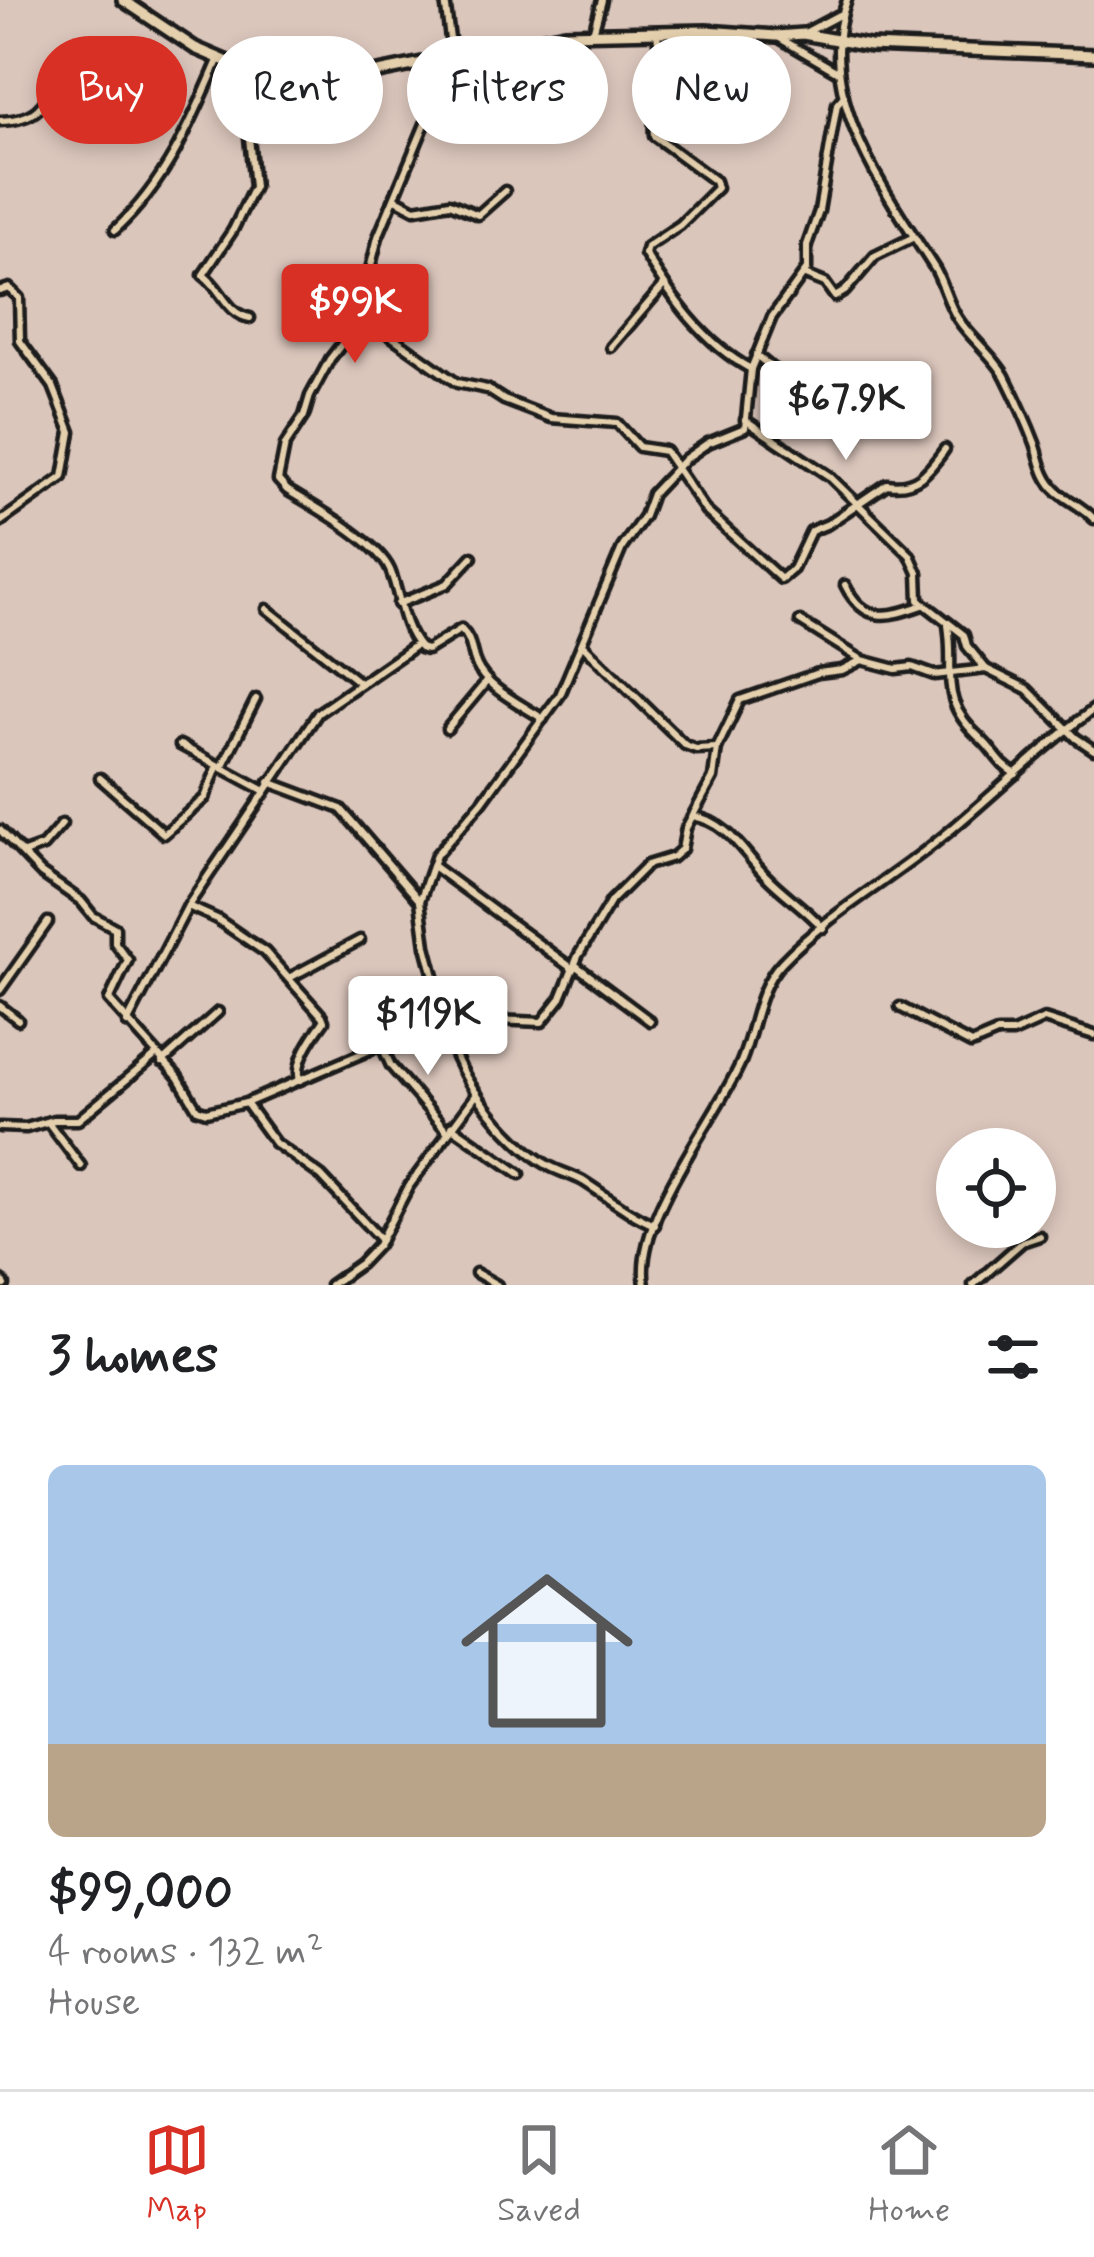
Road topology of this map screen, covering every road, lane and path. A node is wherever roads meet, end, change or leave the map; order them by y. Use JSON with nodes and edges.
{"nodes":[{"id":1,"x":123,"y":0,"type":"edge"},
{"id":2,"x":445,"y":0,"type":"edge"},
{"id":3,"x":602,"y":0,"type":"edge"},
{"id":4,"x":847,"y":0,"type":"edge"},
{"id":5,"x":842,"y":14,"type":"junction"},
{"id":6,"x":593,"y":34,"type":"junction"},
{"id":7,"x":657,"y":34,"type":"junction"},
{"id":8,"x":803,"y":34,"type":"junction"},
{"id":9,"x":450,"y":36,"type":"edge"},
{"id":10,"x":554,"y":36,"type":"edge"},
{"id":11,"x":776,"y":36,"type":"joint"},
{"id":12,"x":838,"y":39,"type":"junction"},
{"id":13,"x":791,"y":44,"type":"edge"},
{"id":14,"x":211,"y":55,"type":"edge"},
{"id":15,"x":1094,"y":55,"type":"edge"},
{"id":16,"x":211,"y":77,"type":"edge"},
{"id":17,"x":840,"y":80,"type":"junction"},
{"id":18,"x":844,"y":96,"type":"junction"},
{"id":19,"x":36,"y":111,"type":"edge"},
{"id":20,"x":0,"y":121,"type":"edge"},
{"id":21,"x":250,"y":144,"type":"edge"},
{"id":22,"x":417,"y":144,"type":"edge"},
{"id":23,"x":505,"y":191,"type":"dead end"},
{"id":24,"x":396,"y":199,"type":"junction"},
{"id":25,"x":116,"y":230,"type":"dead end"},
{"id":26,"x":914,"y":237,"type":"junction"},
{"id":27,"x":803,"y":274,"type":"junction"},
{"id":28,"x":368,"y":279,"type":"junction"},
{"id":29,"x":664,"y":286,"type":"junction"},
{"id":30,"x":0,"y":291,"type":"edge"},
{"id":31,"x":415,"y":291,"type":"dead end"},
{"id":32,"x":360,"y":314,"type":"junction"},
{"id":33,"x":250,"y":318,"type":"dead end"},
{"id":34,"x":611,"y":347,"type":"dead end"},
{"id":35,"x":756,"y":356,"type":"junction"},
{"id":36,"x":751,"y":369,"type":"junction"},
{"id":37,"x":874,"y":402,"type":"dead end"},
{"id":38,"x":745,"y":420,"type":"junction"},
{"id":39,"x":945,"y":449,"type":"dead end"},
{"id":40,"x":677,"y":469,"type":"junction"},
{"id":41,"x":855,"y":502,"type":"junction"},
{"id":42,"x":1094,"y":519,"type":"edge"},
{"id":43,"x":0,"y":522,"type":"edge"},
{"id":44,"x":472,"y":557,"type":"dead end"},
{"id":45,"x":845,"y":585,"type":"dead end"},
{"id":46,"x":398,"y":604,"type":"junction"},
{"id":47,"x":923,"y":605,"type":"junction"},
{"id":48,"x":267,"y":609,"type":"dead end"},
{"id":49,"x":800,"y":621,"type":"dead end"},
{"id":50,"x":948,"y":625,"type":"junction"},
{"id":51,"x":416,"y":645,"type":"junction"},
{"id":52,"x":584,"y":646,"type":"junction"},
{"id":53,"x":862,"y":660,"type":"junction"},
{"id":54,"x":986,"y":669,"type":"junction"},
{"id":55,"x":950,"y":673,"type":"junction"},
{"id":56,"x":488,"y":681,"type":"junction"},
{"id":57,"x":360,"y":683,"type":"junction"},
{"id":58,"x":256,"y":699,"type":"dead end"},
{"id":59,"x":1094,"y":709,"type":"edge"},
{"id":60,"x":543,"y":719,"type":"junction"},
{"id":61,"x":448,"y":729,"type":"dead end"},
{"id":62,"x":1069,"y":730,"type":"junction"},
{"id":63,"x":180,"y":745,"type":"dead end"},
{"id":64,"x":717,"y":748,"type":"junction"},
{"id":65,"x":1094,"y":750,"type":"edge"},
{"id":66,"x":220,"y":766,"type":"junction"},
{"id":67,"x":1016,"y":773,"type":"junction"},
{"id":68,"x":100,"y":778,"type":"dead end"},
{"id":69,"x":269,"y":782,"type":"junction"},
{"id":70,"x":265,"y":791,"type":"junction"},
{"id":71,"x":693,"y":816,"type":"junction"},
{"id":72,"x":62,"y":824,"type":"dead end"},
{"id":73,"x":0,"y":830,"type":"edge"},
{"id":74,"x":24,"y":853,"type":"junction"},
{"id":75,"x":433,"y":866,"type":"junction"},
{"id":76,"x":420,"y":902,"type":"junction"},
{"id":77,"x":188,"y":906,"type":"junction"},
{"id":78,"x":48,"y":922,"type":"dead end"},
{"id":79,"x":824,"y":928,"type":"junction"},
{"id":80,"x":360,"y":940,"type":"dead end"},
{"id":81,"x":574,"y":967,"type":"junction"},
{"id":82,"x":289,"y":978,"type":"junction"},
{"id":83,"x":0,"y":990,"type":"edge"},
{"id":84,"x":0,"y":1006,"type":"edge"},
{"id":85,"x":900,"y":1007,"type":"dead end"},
{"id":86,"x":218,"y":1012,"type":"dead end"},
{"id":87,"x":445,"y":1018,"type":"junction"},
{"id":88,"x":18,"y":1020,"type":"dead end"},
{"id":89,"x":650,"y":1021,"type":"dead end"},
{"id":90,"x":127,"y":1023,"type":"junction"},
{"id":91,"x":1094,"y":1035,"type":"edge"},
{"id":92,"x":380,"y":1044,"type":"junction"},
{"id":93,"x":159,"y":1059,"type":"junction"},
{"id":94,"x":300,"y":1080,"type":"junction"},
{"id":95,"x":477,"y":1094,"type":"junction"},
{"id":96,"x":246,"y":1103,"type":"junction"},
{"id":97,"x":48,"y":1122,"type":"junction"},
{"id":98,"x":0,"y":1127,"type":"edge"},
{"id":99,"x":449,"y":1128,"type":"junction"},
{"id":100,"x":82,"y":1166,"type":"dead end"},
{"id":101,"x":520,"y":1174,"type":"dead end"},
{"id":102,"x":655,"y":1226,"type":"junction"},
{"id":103,"x":381,"y":1240,"type":"junction"},
{"id":104,"x":1015,"y":1248,"type":"edge"},
{"id":105,"x":476,"y":1273,"type":"dead end"},
{"id":106,"x":345,"y":1274,"type":"junction"},
{"id":107,"x":330,"y":1285,"type":"edge"},
{"id":108,"x":347,"y":1285,"type":"edge"},
{"id":109,"x":497,"y":1285,"type":"edge"},
{"id":110,"x":645,"y":1285,"type":"edge"},
{"id":111,"x":973,"y":1285,"type":"edge"}],
"edges":[{"from":1,"to":14,"type":"street"},
{"from":2,"to":9,"type":"street"},
{"from":3,"to":6,"type":"street"},
{"from":4,"to":5,"type":"street"},
{"from":5,"to":8,"type":"street"},
{"from":5,"to":12,"type":"street"},
{"from":6,"to":7,"type":"street"},
{"from":6,"to":10,"type":"street"},
{"from":7,"to":11,"type":"street"},
{"from":7,"to":29,"type":"street"},
{"from":8,"to":11,"type":"street"},
{"from":8,"to":12,"type":"street"},
{"from":12,"to":15,"type":"street"},
{"from":12,"to":17,"type":"street"},
{"from":13,"to":17,"type":"street"},
{"from":16,"to":25,"type":"street"},
{"from":17,"to":18,"type":"street"},
{"from":18,"to":26,"type":"street"},
{"from":18,"to":27,"type":"street"},
{"from":19,"to":20,"type":"street"},
{"from":21,"to":33,"type":"street"},
{"from":22,"to":24,"type":"street"},
{"from":23,"to":24,"type":"street"},
{"from":24,"to":28,"type":"street"},
{"from":26,"to":27,"type":"street"},
{"from":26,"to":42,"type":"street"},
{"from":27,"to":35,"type":"street"},
{"from":28,"to":31,"type":"street"},
{"from":28,"to":32,"type":"street"},
{"from":29,"to":34,"type":"street"},
{"from":29,"to":36,"type":"street"},
{"from":30,"to":43,"type":"street"},
{"from":32,"to":40,"type":"street"},
{"from":32,"to":46,"type":"street"},
{"from":35,"to":36,"type":"street"},
{"from":35,"to":37,"type":"street"},
{"from":36,"to":38,"type":"street"},
{"from":38,"to":40,"type":"street"},
{"from":38,"to":41,"type":"street"},
{"from":39,"to":41,"type":"street"},
{"from":40,"to":41,"type":"street"},
{"from":40,"to":52,"type":"street"},
{"from":41,"to":47,"type":"street"},
{"from":44,"to":46,"type":"street"},
{"from":45,"to":47,"type":"street"},
{"from":46,"to":51,"type":"street"},
{"from":47,"to":50,"type":"street"},
{"from":48,"to":57,"type":"street"},
{"from":49,"to":53,"type":"street"},
{"from":50,"to":54,"type":"street"},
{"from":50,"to":55,"type":"street"},
{"from":51,"to":56,"type":"street"},
{"from":51,"to":57,"type":"street"},
{"from":52,"to":60,"type":"street"},
{"from":52,"to":64,"type":"street"},
{"from":53,"to":55,"type":"street"},
{"from":53,"to":64,"type":"street"},
{"from":54,"to":55,"type":"street"},
{"from":54,"to":62,"type":"street"},
{"from":55,"to":67,"type":"street"},
{"from":56,"to":60,"type":"street"},
{"from":56,"to":61,"type":"street"},
{"from":57,"to":69,"type":"street"},
{"from":58,"to":66,"type":"street"},
{"from":59,"to":62,"type":"street"},
{"from":60,"to":75,"type":"street"},
{"from":62,"to":65,"type":"street"},
{"from":62,"to":67,"type":"street"},
{"from":63,"to":66,"type":"street"},
{"from":64,"to":71,"type":"street"},
{"from":66,"to":68,"type":"street"},
{"from":66,"to":70,"type":"street"},
{"from":67,"to":79,"type":"street"},
{"from":69,"to":70,"type":"street"},
{"from":69,"to":76,"type":"street"},
{"from":70,"to":77,"type":"street"},
{"from":71,"to":79,"type":"street"},
{"from":71,"to":81,"type":"street"},
{"from":72,"to":74,"type":"street"},
{"from":73,"to":74,"type":"street"},
{"from":74,"to":90,"type":"street"},
{"from":75,"to":76,"type":"street"},
{"from":75,"to":81,"type":"street"},
{"from":76,"to":87,"type":"street"},
{"from":77,"to":82,"type":"street"},
{"from":77,"to":90,"type":"street"},
{"from":78,"to":83,"type":"street"},
{"from":79,"to":102,"type":"street"},
{"from":80,"to":82,"type":"street"},
{"from":81,"to":87,"type":"street"},
{"from":81,"to":89,"type":"street"},
{"from":82,"to":94,"type":"street"},
{"from":84,"to":88,"type":"street"},
{"from":85,"to":91,"type":"street"},
{"from":86,"to":93,"type":"street"},
{"from":87,"to":92,"type":"street"},
{"from":87,"to":95,"type":"street"},
{"from":90,"to":93,"type":"street"},
{"from":92,"to":94,"type":"street"},
{"from":92,"to":99,"type":"street"},
{"from":93,"to":96,"type":"street"},
{"from":93,"to":97,"type":"street"},
{"from":94,"to":96,"type":"street"},
{"from":95,"to":99,"type":"street"},
{"from":95,"to":102,"type":"street"},
{"from":96,"to":103,"type":"street"},
{"from":97,"to":98,"type":"street"},
{"from":97,"to":100,"type":"street"},
{"from":99,"to":101,"type":"street"},
{"from":99,"to":103,"type":"street"},
{"from":102,"to":110,"type":"street"},
{"from":103,"to":106,"type":"street"},
{"from":104,"to":111,"type":"street"},
{"from":105,"to":109,"type":"street"},
{"from":106,"to":107,"type":"street"},
{"from":106,"to":108,"type":"street"}]}
